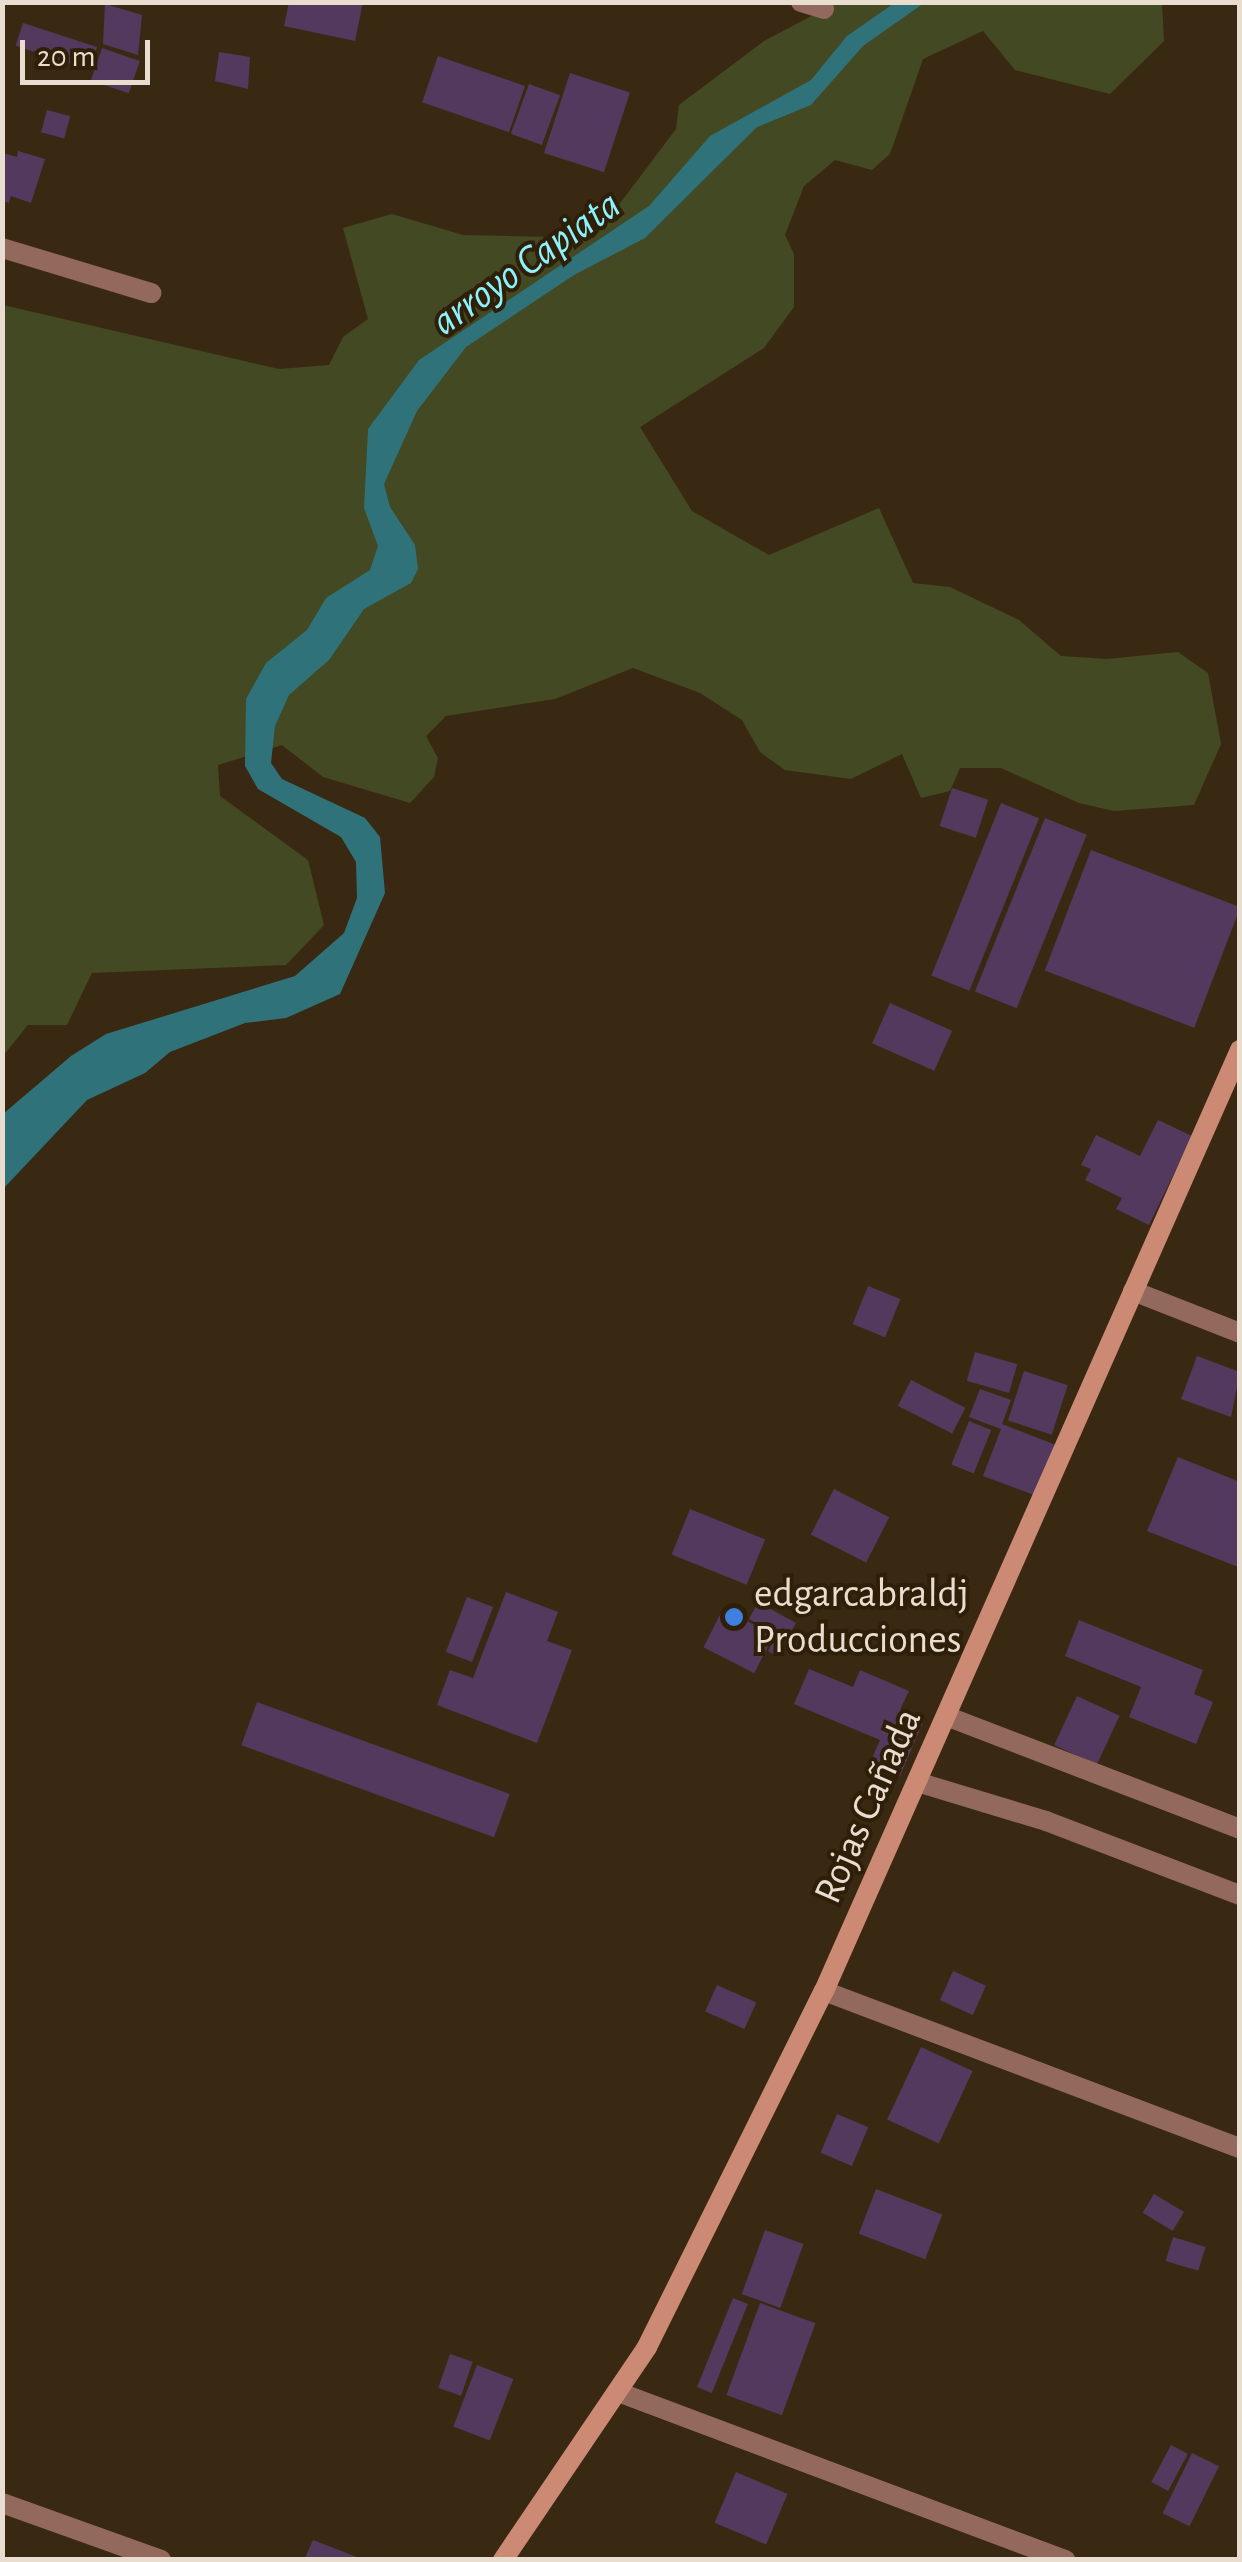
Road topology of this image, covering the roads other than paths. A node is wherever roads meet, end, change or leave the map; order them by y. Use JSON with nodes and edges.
{"nodes":[{"id":1,"x":801,"y":2,"type":"edge"},
{"id":2,"x":824,"y":10,"type":"dead end"},
{"id":3,"x":2,"y":248,"type":"edge"},
{"id":4,"x":152,"y":294,"type":"dead end"},
{"id":5,"x":1240,"y":1050,"type":"edge"},
{"id":6,"x":1133,"y":1291,"type":"junction"},
{"id":7,"x":1240,"y":1333,"type":"edge"},
{"id":8,"x":946,"y":1716,"type":"junction"},
{"id":9,"x":916,"y":1782,"type":"junction"},
{"id":10,"x":1240,"y":1829,"type":"edge"},
{"id":11,"x":1240,"y":1895,"type":"edge"},
{"id":12,"x":824,"y":1992,"type":"junction"},
{"id":13,"x":1240,"y":2148,"type":"edge"},
{"id":14,"x":618,"y":2392,"type":"junction"},
{"id":15,"x":2,"y":2503,"type":"edge"},
{"id":16,"x":161,"y":2560,"type":"edge"},
{"id":17,"x":503,"y":2560,"type":"edge"},
{"id":18,"x":1066,"y":2560,"type":"edge"}],
"edges":[{"from":1,"to":2,"type":"street"},
{"from":3,"to":4,"type":"street"},
{"from":5,"to":6,"type":"main road","name":"Rojas Cañada"},
{"from":6,"to":7,"type":"street"},
{"from":6,"to":8,"type":"main road","name":"Rojas Cañada"},
{"from":8,"to":9,"type":"main road","name":"Rojas Cañada"},
{"from":8,"to":10,"type":"street"},
{"from":9,"to":11,"type":"street"},
{"from":9,"to":12,"type":"main road","name":"Rojas Cañada"},
{"from":12,"to":13,"type":"street"},
{"from":12,"to":14,"type":"main road","name":"Rojas Cañada"},
{"from":14,"to":17,"type":"main road","name":"Rojas Cañada"},
{"from":14,"to":18,"type":"street"},
{"from":15,"to":16,"type":"street"}]}
